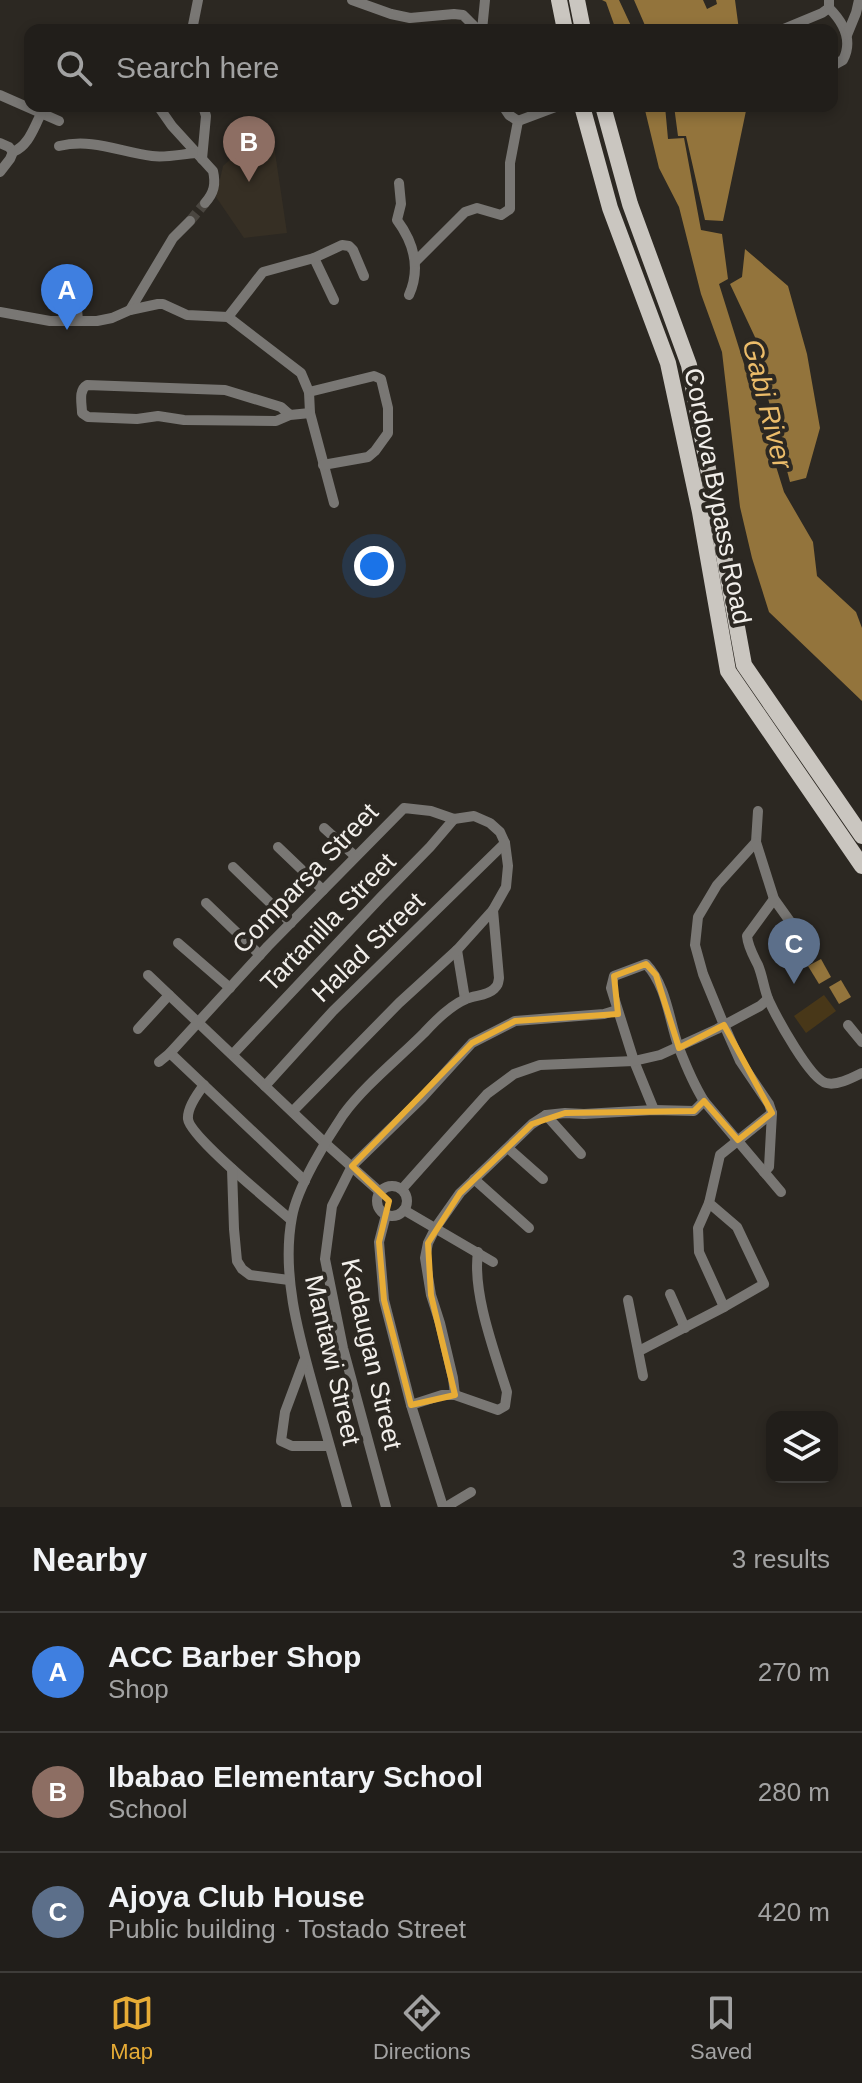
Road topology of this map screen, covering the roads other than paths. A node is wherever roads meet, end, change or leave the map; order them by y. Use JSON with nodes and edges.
{"nodes":[{"id":1,"x":198,"y":0,"type":"edge"},
{"id":2,"x":352,"y":0,"type":"edge"},
{"id":3,"x":485,"y":0,"type":"edge"},
{"id":4,"x":559,"y":0,"type":"edge"},
{"id":5,"x":577,"y":0,"type":"edge"},
{"id":6,"x":859,"y":0,"type":"edge"},
{"id":7,"x":829,"y":4,"type":"edge"},
{"id":8,"x":193,"y":24,"type":"edge"},
{"id":9,"x":473,"y":24,"type":"edge"},
{"id":10,"x":481,"y":24,"type":"edge"},
{"id":11,"x":564,"y":24,"type":"edge"},
{"id":12,"x":582,"y":24,"type":"edge"},
{"id":13,"x":795,"y":24,"type":"edge"},
{"id":14,"x":847,"y":35,"type":"junction"},
{"id":15,"x":838,"y":62,"type":"edge"},
{"id":16,"x":0,"y":95,"type":"edge"},
{"id":17,"x":24,"y":106,"type":"edge"},
{"id":18,"x":37,"y":112,"type":"edge"},
{"id":19,"x":162,"y":112,"type":"edge"},
{"id":20,"x":205,"y":112,"type":"edge"},
{"id":21,"x":507,"y":112,"type":"edge"},
{"id":22,"x":542,"y":112,"type":"edge"},
{"id":23,"x":584,"y":112,"type":"edge"},
{"id":24,"x":606,"y":112,"type":"edge"},
{"id":25,"x":41,"y":114,"type":"junction"},
{"id":26,"x":59,"y":121,"type":"dead end"},
{"id":27,"x":518,"y":121,"type":"junction"},
{"id":28,"x":0,"y":143,"type":"edge"},
{"id":29,"x":59,"y":146,"type":"dead end"},
{"id":30,"x":13,"y":152,"type":"junction"},
{"id":31,"x":199,"y":156,"type":"junction"},
{"id":32,"x":0,"y":172,"type":"edge"},
{"id":33,"x":399,"y":183,"type":"dead end"},
{"id":34,"x":205,"y":203,"type":"tunnel mouth"},
{"id":35,"x":190,"y":221,"type":"tunnel mouth"},
{"id":36,"x":314,"y":258,"type":"junction"},
{"id":37,"x":415,"y":262,"type":"junction"},
{"id":38,"x":66,"y":270,"type":"dead end"},
{"id":39,"x":364,"y":276,"type":"dead end"},
{"id":40,"x":409,"y":295,"type":"dead end"},
{"id":41,"x":334,"y":300,"type":"dead end"},
{"id":42,"x":130,"y":310,"type":"junction"},
{"id":43,"x":0,"y":312,"type":"edge"},
{"id":44,"x":228,"y":317,"type":"junction"},
{"id":45,"x":78,"y":321,"type":"junction"},
{"id":46,"x":309,"y":392,"type":"junction"},
{"id":47,"x":310,"y":413,"type":"junction"},
{"id":48,"x":290,"y":415,"type":"junction"},
{"id":49,"x":323,"y":465,"type":"junction"},
{"id":50,"x":334,"y":503,"type":"dead end"},
{"id":51,"x":758,"y":811,"type":"dead end"},
{"id":52,"x":454,"y":819,"type":"junction"},
{"id":53,"x":324,"y":828,"type":"dead end"},
{"id":54,"x":862,"y":836,"type":"edge"},
{"id":55,"x":756,"y":842,"type":"junction"},
{"id":56,"x":505,"y":843,"type":"junction"},
{"id":57,"x":278,"y":847,"type":"dead end"},
{"id":58,"x":355,"y":856,"type":"junction"},
{"id":59,"x":862,"y":866,"type":"edge"},
{"id":60,"x":233,"y":867,"type":"dead end"},
{"id":61,"x":323,"y":890,"type":"junction"},
{"id":62,"x":774,"y":899,"type":"junction"},
{"id":63,"x":206,"y":903,"type":"dead end"},
{"id":64,"x":493,"y":910,"type":"junction"},
{"id":65,"x":291,"y":923,"type":"junction"},
{"id":66,"x":178,"y":943,"type":"dead end"},
{"id":67,"x":809,"y":948,"type":"dead end"},
{"id":68,"x":457,"y":950,"type":"junction"},
{"id":69,"x":260,"y":955,"type":"junction"},
{"id":70,"x":148,"y":975,"type":"dead end"},
{"id":71,"x":230,"y":988,"type":"junction"},
{"id":72,"x":169,"y":995,"type":"junction"},
{"id":73,"x":465,"y":999,"type":"junction"},
{"id":74,"x":768,"y":999,"type":"junction"},
{"id":75,"x":617,"y":1010,"type":"junction"},
{"id":76,"x":197,"y":1022,"type":"junction"},
{"id":77,"x":724,"y":1025,"type":"junction"},
{"id":78,"x":848,"y":1025,"type":"dead end"},
{"id":79,"x":138,"y":1029,"type":"dead end"},
{"id":80,"x":862,"y":1042,"type":"edge"},
{"id":81,"x":679,"y":1048,"type":"junction"},
{"id":82,"x":170,"y":1053,"type":"junction"},
{"id":83,"x":233,"y":1054,"type":"junction"},
{"id":84,"x":634,"y":1061,"type":"junction"},
{"id":85,"x":159,"y":1062,"type":"dead end"},
{"id":86,"x":862,"y":1073,"type":"edge"},
{"id":87,"x":204,"y":1085,"type":"junction"},
{"id":88,"x":265,"y":1086,"type":"junction"},
{"id":89,"x":704,"y":1101,"type":"junction"},
{"id":90,"x":654,"y":1110,"type":"junction"},
{"id":91,"x":293,"y":1111,"type":"junction"},
{"id":92,"x":772,"y":1113,"type":"junction"},
{"id":93,"x":546,"y":1115,"type":"junction"},
{"id":94,"x":738,"y":1140,"type":"junction"},
{"id":95,"x":325,"y":1143,"type":"junction"},
{"id":96,"x":508,"y":1148,"type":"junction"},
{"id":97,"x":581,"y":1154,"type":"dead end"},
{"id":98,"x":352,"y":1166,"type":"junction"},
{"id":99,"x":232,"y":1169,"type":"junction"},
{"id":100,"x":764,"y":1172,"type":"junction"},
{"id":101,"x":474,"y":1179,"type":"junction"},
{"id":102,"x":543,"y":1179,"type":"dead end"},
{"id":103,"x":305,"y":1181,"type":"junction"},
{"id":104,"x":402,"y":1189,"type":"junction"},
{"id":105,"x":380,"y":1192,"type":"junction"},
{"id":106,"x":781,"y":1192,"type":"dead end"},
{"id":107,"x":709,"y":1203,"type":"junction"},
{"id":108,"x":404,"y":1210,"type":"junction"},
{"id":109,"x":386,"y":1215,"type":"junction"},
{"id":110,"x":291,"y":1220,"type":"junction"},
{"id":111,"x":436,"y":1227,"type":"junction"},
{"id":112,"x":529,"y":1228,"type":"dead end"},
{"id":113,"x":478,"y":1252,"type":"junction"},
{"id":114,"x":493,"y":1262,"type":"dead end"},
{"id":115,"x":289,"y":1280,"type":"junction"},
{"id":116,"x":670,"y":1294,"type":"dead end"},
{"id":117,"x":628,"y":1300,"type":"dead end"},
{"id":118,"x":724,"y":1307,"type":"junction"},
{"id":119,"x":685,"y":1328,"type":"junction"},
{"id":120,"x":639,"y":1351,"type":"junction"},
{"id":121,"x":305,"y":1359,"type":"junction"},
{"id":122,"x":643,"y":1376,"type":"dead end"},
{"id":123,"x":455,"y":1395,"type":"junction"},
{"id":124,"x":411,"y":1405,"type":"junction"},
{"id":125,"x":329,"y":1446,"type":"junction"},
{"id":126,"x":471,"y":1492,"type":"dead end"},
{"id":127,"x":347,"y":1507,"type":"edge"},
{"id":128,"x":386,"y":1507,"type":"edge"},
{"id":129,"x":444,"y":1507,"type":"edge"}],
"edges":[{"from":1,"to":8,"type":"street"},
{"from":2,"to":9,"type":"street"},
{"from":3,"to":10,"type":"street"},
{"from":4,"to":11,"type":"main road"},
{"from":5,"to":12,"type":"main road"},
{"from":6,"to":14,"type":"street"},
{"from":7,"to":13,"type":"street"},
{"from":7,"to":14,"type":"street"},
{"from":14,"to":15,"type":"street"},
{"from":16,"to":17,"type":"street"},
{"from":18,"to":25,"type":"street"},
{"from":19,"to":31,"type":"street"},
{"from":20,"to":31,"type":"street"},
{"from":21,"to":27,"type":"street"},
{"from":22,"to":27,"type":"street"},
{"from":23,"to":59,"type":"main road","name":"Cordova Bypass Road"},
{"from":24,"to":54,"type":"main road","name":"Cordova Bypass Road"},
{"from":25,"to":26,"type":"street"},
{"from":25,"to":30,"type":"street"},
{"from":27,"to":37,"type":"street"},
{"from":28,"to":30,"type":"street"},
{"from":29,"to":31,"type":"street"},
{"from":30,"to":32,"type":"street"},
{"from":31,"to":34,"type":"street"},
{"from":33,"to":37,"type":"street"},
{"from":35,"to":42,"type":"street"},
{"from":36,"to":39,"type":"street"},
{"from":36,"to":41,"type":"street"},
{"from":36,"to":44,"type":"street"},
{"from":37,"to":40,"type":"street"},
{"from":38,"to":45,"type":"street"},
{"from":42,"to":44,"type":"street"},
{"from":42,"to":45,"type":"street"},
{"from":43,"to":45,"type":"street"},
{"from":44,"to":46,"type":"street"},
{"from":46,"to":47,"type":"street"},
{"from":46,"to":49,"type":"street"},
{"from":47,"to":48,"type":"street"},
{"from":47,"to":49,"type":"street"},
{"from":48,"to":48,"type":"street"},
{"from":49,"to":50,"type":"street"},
{"from":51,"to":55,"type":"street"},
{"from":52,"to":56,"type":"street","name":"Comparsa Street"},
{"from":52,"to":58,"type":"street","name":"Comparsa Street"},
{"from":52,"to":83,"type":"street","name":"Tartanilla Street"},
{"from":53,"to":58,"type":"street"},
{"from":55,"to":62,"type":"street"},
{"from":55,"to":77,"type":"street"},
{"from":56,"to":64,"type":"street"},
{"from":56,"to":88,"type":"street","name":"Halad Street"},
{"from":57,"to":61,"type":"street"},
{"from":58,"to":61,"type":"street","name":"Comparsa Street"},
{"from":60,"to":65,"type":"street"},
{"from":61,"to":65,"type":"street","name":"Comparsa Street"},
{"from":62,"to":67,"type":"street"},
{"from":62,"to":74,"type":"street"},
{"from":63,"to":69,"type":"street"},
{"from":64,"to":68,"type":"street"},
{"from":64,"to":73,"type":"street","name":"Mantawi Street"},
{"from":65,"to":69,"type":"street","name":"Comparsa Street"},
{"from":66,"to":71,"type":"street"},
{"from":68,"to":73,"type":"street"},
{"from":68,"to":91,"type":"street"},
{"from":69,"to":71,"type":"street","name":"Comparsa Street"},
{"from":70,"to":72,"type":"street"},
{"from":71,"to":76,"type":"street","name":"Comparsa Street"},
{"from":72,"to":76,"type":"street"},
{"from":72,"to":79,"type":"street"},
{"from":73,"to":95,"type":"street","name":"Mantawi Street"},
{"from":74,"to":77,"type":"street"},
{"from":74,"to":86,"type":"street"},
{"from":75,"to":81,"type":"street"},
{"from":75,"to":84,"type":"street"},
{"from":75,"to":98,"type":"street","name":"Kadaugan Street"},
{"from":76,"to":82,"type":"street","name":"Comparsa Street"},
{"from":76,"to":83,"type":"street"},
{"from":77,"to":81,"type":"street"},
{"from":77,"to":92,"type":"street"},
{"from":78,"to":80,"type":"street"},
{"from":81,"to":84,"type":"street"},
{"from":81,"to":89,"type":"street"},
{"from":82,"to":85,"type":"street","name":"Comparsa Street"},
{"from":82,"to":87,"type":"street"},
{"from":83,"to":88,"type":"street"},
{"from":84,"to":90,"type":"street"},
{"from":84,"to":104,"type":"street"},
{"from":87,"to":99,"type":"street"},
{"from":87,"to":103,"type":"street"},
{"from":88,"to":91,"type":"street"},
{"from":89,"to":90,"type":"street"},
{"from":89,"to":94,"type":"street"},
{"from":90,"to":93,"type":"street"},
{"from":91,"to":95,"type":"street"},
{"from":92,"to":94,"type":"street"},
{"from":92,"to":100,"type":"street"},
{"from":93,"to":96,"type":"street"},
{"from":93,"to":97,"type":"street"},
{"from":94,"to":100,"type":"street"},
{"from":94,"to":107,"type":"street"},
{"from":95,"to":98,"type":"street"},
{"from":95,"to":103,"type":"street","name":"Mantawi Street"},
{"from":96,"to":101,"type":"street"},
{"from":96,"to":102,"type":"street"},
{"from":98,"to":105,"type":"street"},
{"from":98,"to":128,"type":"street","name":"Kadaugan Street"},
{"from":99,"to":110,"type":"street"},
{"from":99,"to":115,"type":"street"},
{"from":100,"to":106,"type":"street"},
{"from":101,"to":111,"type":"street"},
{"from":101,"to":112,"type":"street"},
{"from":103,"to":110,"type":"street","name":"Mantawi Street"},
{"from":104,"to":105,"type":"street"},
{"from":104,"to":108,"type":"street"},
{"from":105,"to":109,"type":"street"},
{"from":107,"to":118,"type":"street"},
{"from":107,"to":118,"type":"street"},
{"from":108,"to":109,"type":"street"},
{"from":108,"to":111,"type":"street"},
{"from":109,"to":124,"type":"street"},
{"from":110,"to":115,"type":"street","name":"Mantawi Street"},
{"from":111,"to":113,"type":"street"},
{"from":111,"to":123,"type":"street"},
{"from":113,"to":114,"type":"street"},
{"from":113,"to":123,"type":"street"},
{"from":115,"to":121,"type":"street","name":"Mantawi Street"},
{"from":116,"to":119,"type":"street"},
{"from":117,"to":120,"type":"street"},
{"from":118,"to":119,"type":"street"},
{"from":119,"to":120,"type":"street"},
{"from":120,"to":122,"type":"street"},
{"from":121,"to":125,"type":"street","name":"Mantawi Street"},
{"from":121,"to":125,"type":"street"},
{"from":123,"to":124,"type":"street"},
{"from":124,"to":129,"type":"street"},
{"from":125,"to":127,"type":"street","name":"Mantawi Street"},
{"from":126,"to":129,"type":"street"}]}
